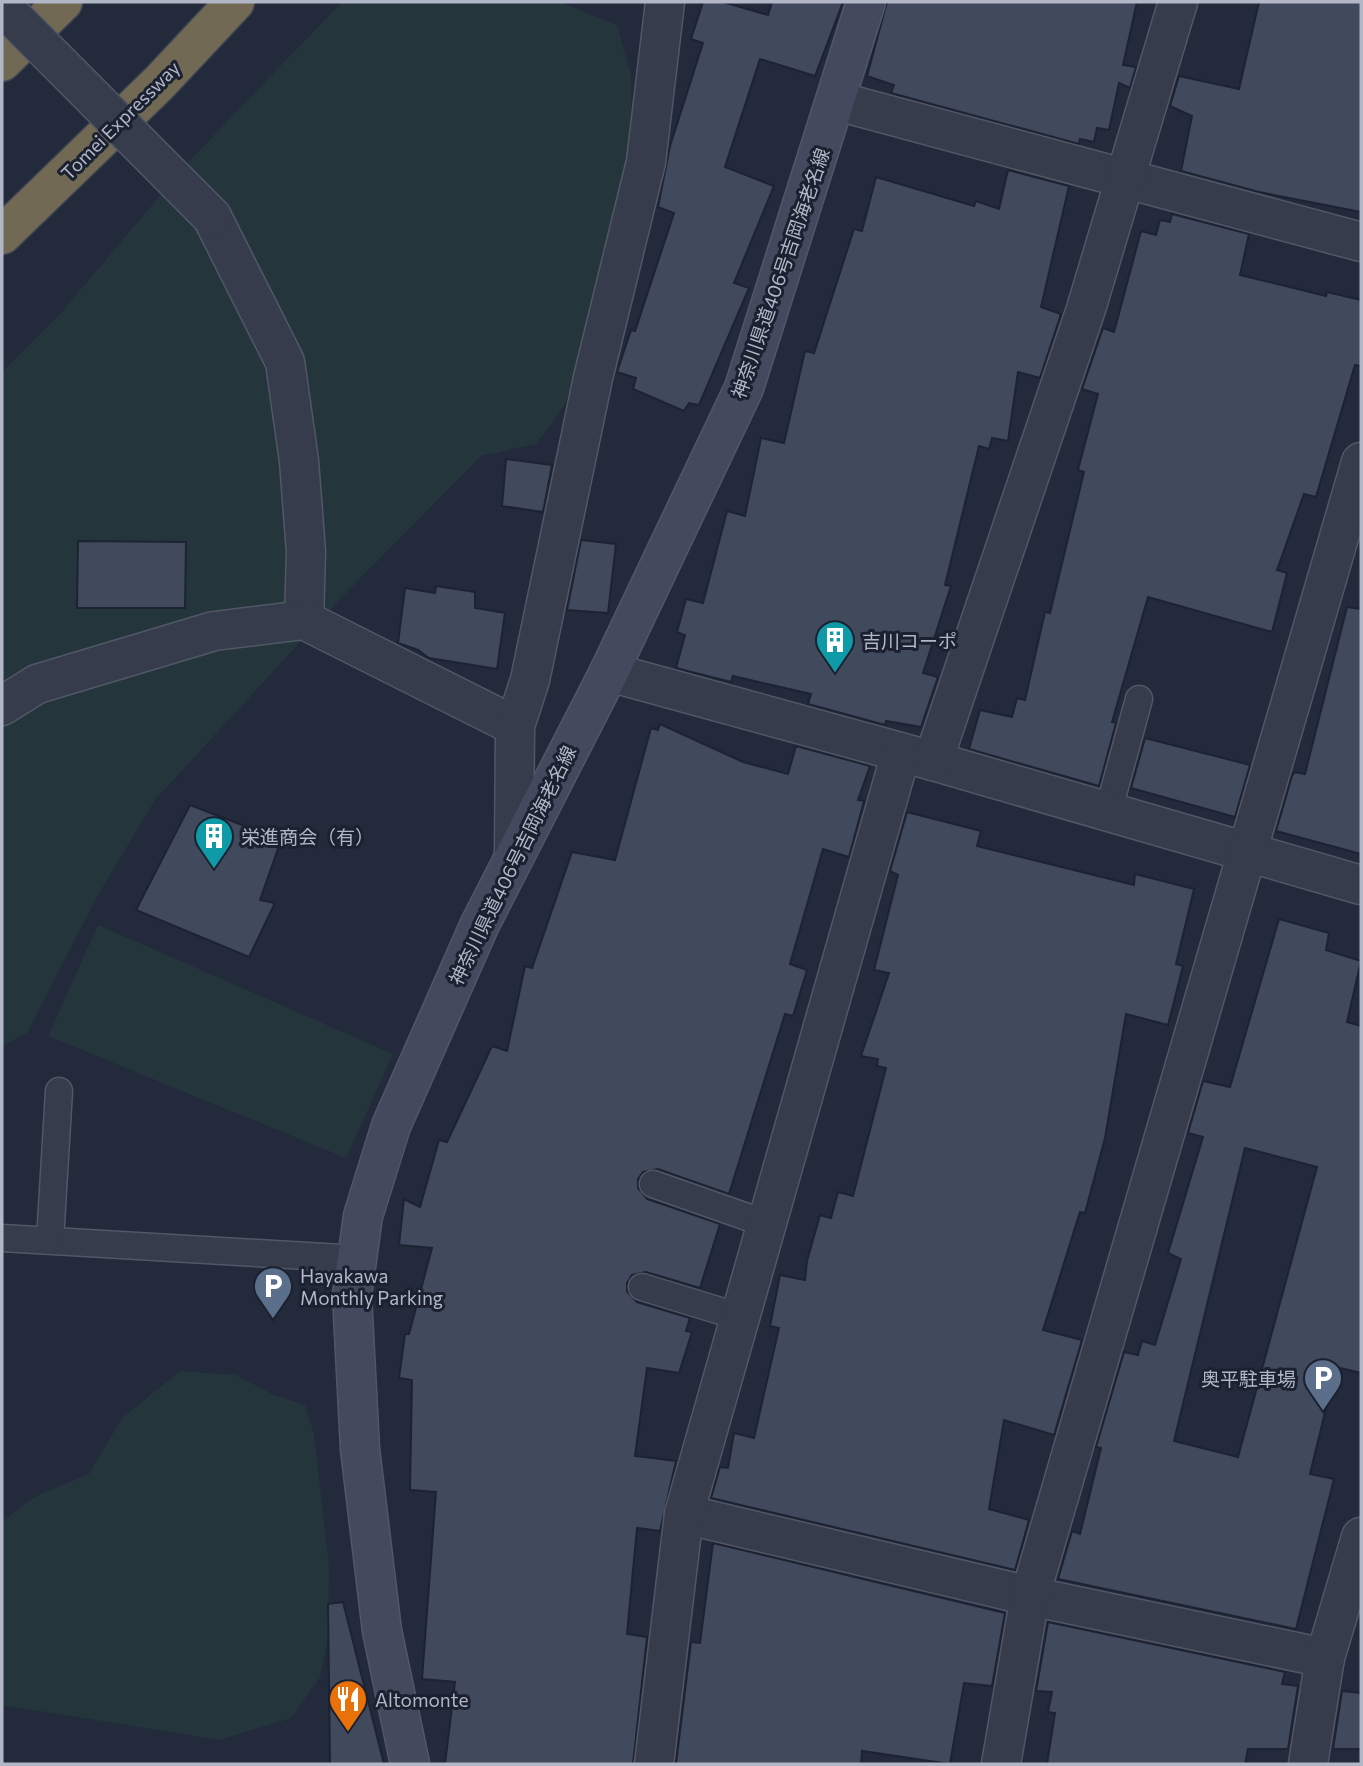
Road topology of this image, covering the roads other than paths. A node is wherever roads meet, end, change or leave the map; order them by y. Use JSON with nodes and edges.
{"nodes":[{"id":1,"x":63,"y":2,"type":"edge"},
{"id":2,"x":236,"y":2,"type":"edge"},
{"id":3,"x":665,"y":2,"type":"edge"},
{"id":4,"x":866,"y":2,"type":"edge"},
{"id":5,"x":1178,"y":2,"type":"edge"},
{"id":6,"x":2,"y":6,"type":"edge"},
{"id":7,"x":2,"y":62,"type":"edge"},
{"id":8,"x":838,"y":101,"type":"junction"},
{"id":9,"x":1127,"y":180,"type":"junction"},
{"id":10,"x":2,"y":235,"type":"edge"},
{"id":11,"x":1361,"y":242,"type":"edge"},
{"id":12,"x":1361,"y":462,"type":"edge"},
{"id":13,"x":304,"y":620,"type":"junction"},
{"id":14,"x":609,"y":672,"type":"junction"},
{"id":15,"x":1139,"y":699,"type":"dead end"},
{"id":16,"x":2,"y":706,"type":"edge"},
{"id":17,"x":515,"y":726,"type":"junction"},
{"id":18,"x":917,"y":757,"type":"junction"},
{"id":19,"x":1108,"y":812,"type":"junction"},
{"id":20,"x":1246,"y":852,"type":"junction"},
{"id":21,"x":514,"y":856,"type":"junction"},
{"id":22,"x":1361,"y":885,"type":"edge"},
{"id":23,"x":59,"y":1091,"type":"dead end"},
{"id":24,"x":653,"y":1184,"type":"dead end"},
{"id":25,"x":766,"y":1224,"type":"junction"},
{"id":26,"x":2,"y":1238,"type":"edge"},
{"id":27,"x":50,"y":1240,"type":"junction"},
{"id":28,"x":358,"y":1259,"type":"junction"},
{"id":29,"x":642,"y":1287,"type":"dead end"},
{"id":30,"x":740,"y":1317,"type":"junction"},
{"id":31,"x":684,"y":1514,"type":"junction"},
{"id":32,"x":1361,"y":1536,"type":"edge"},
{"id":33,"x":1030,"y":1596,"type":"junction"},
{"id":34,"x":1325,"y":1658,"type":"junction"},
{"id":35,"x":410,"y":1764,"type":"edge"},
{"id":36,"x":654,"y":1764,"type":"edge"},
{"id":37,"x":1001,"y":1764,"type":"edge"},
{"id":38,"x":1308,"y":1764,"type":"edge"}],
"edges":[{"from":1,"to":7,"type":"highway"},
{"from":2,"to":10,"type":"highway","name":"Tomei Expressway"},
{"from":3,"to":17,"type":"street"},
{"from":4,"to":8,"type":"main road","name":"神奈川県道406号吉岡海老名線"},
{"from":5,"to":9,"type":"street"},
{"from":6,"to":13,"type":"street","bridge":true},
{"from":8,"to":9,"type":"street"},
{"from":8,"to":14,"type":"main road","name":"神奈川県道406号吉岡海老名線"},
{"from":9,"to":11,"type":"street"},
{"from":9,"to":18,"type":"street"},
{"from":12,"to":20,"type":"street"},
{"from":13,"to":16,"type":"street"},
{"from":13,"to":17,"type":"street"},
{"from":14,"to":18,"type":"street"},
{"from":14,"to":21,"type":"main road","name":"神奈川県道406号吉岡海老名線"},
{"from":15,"to":19,"type":"lane"},
{"from":17,"to":21,"type":"street"},
{"from":18,"to":19,"type":"street"},
{"from":18,"to":25,"type":"street"},
{"from":19,"to":20,"type":"street"},
{"from":20,"to":22,"type":"street"},
{"from":20,"to":33,"type":"street"},
{"from":21,"to":28,"type":"main road","name":"神奈川県道406号吉岡海老名線"},
{"from":23,"to":27,"type":"lane"},
{"from":24,"to":25,"type":"lane"},
{"from":25,"to":30,"type":"street"},
{"from":26,"to":27,"type":"lane"},
{"from":27,"to":28,"type":"lane"},
{"from":28,"to":35,"type":"main road","name":"神奈川県道406号吉岡海老名線"},
{"from":29,"to":30,"type":"lane"},
{"from":30,"to":31,"type":"street"},
{"from":31,"to":33,"type":"street"},
{"from":31,"to":36,"type":"street"},
{"from":32,"to":34,"type":"street"},
{"from":33,"to":34,"type":"street"},
{"from":33,"to":37,"type":"street"},
{"from":34,"to":38,"type":"street"}]}
